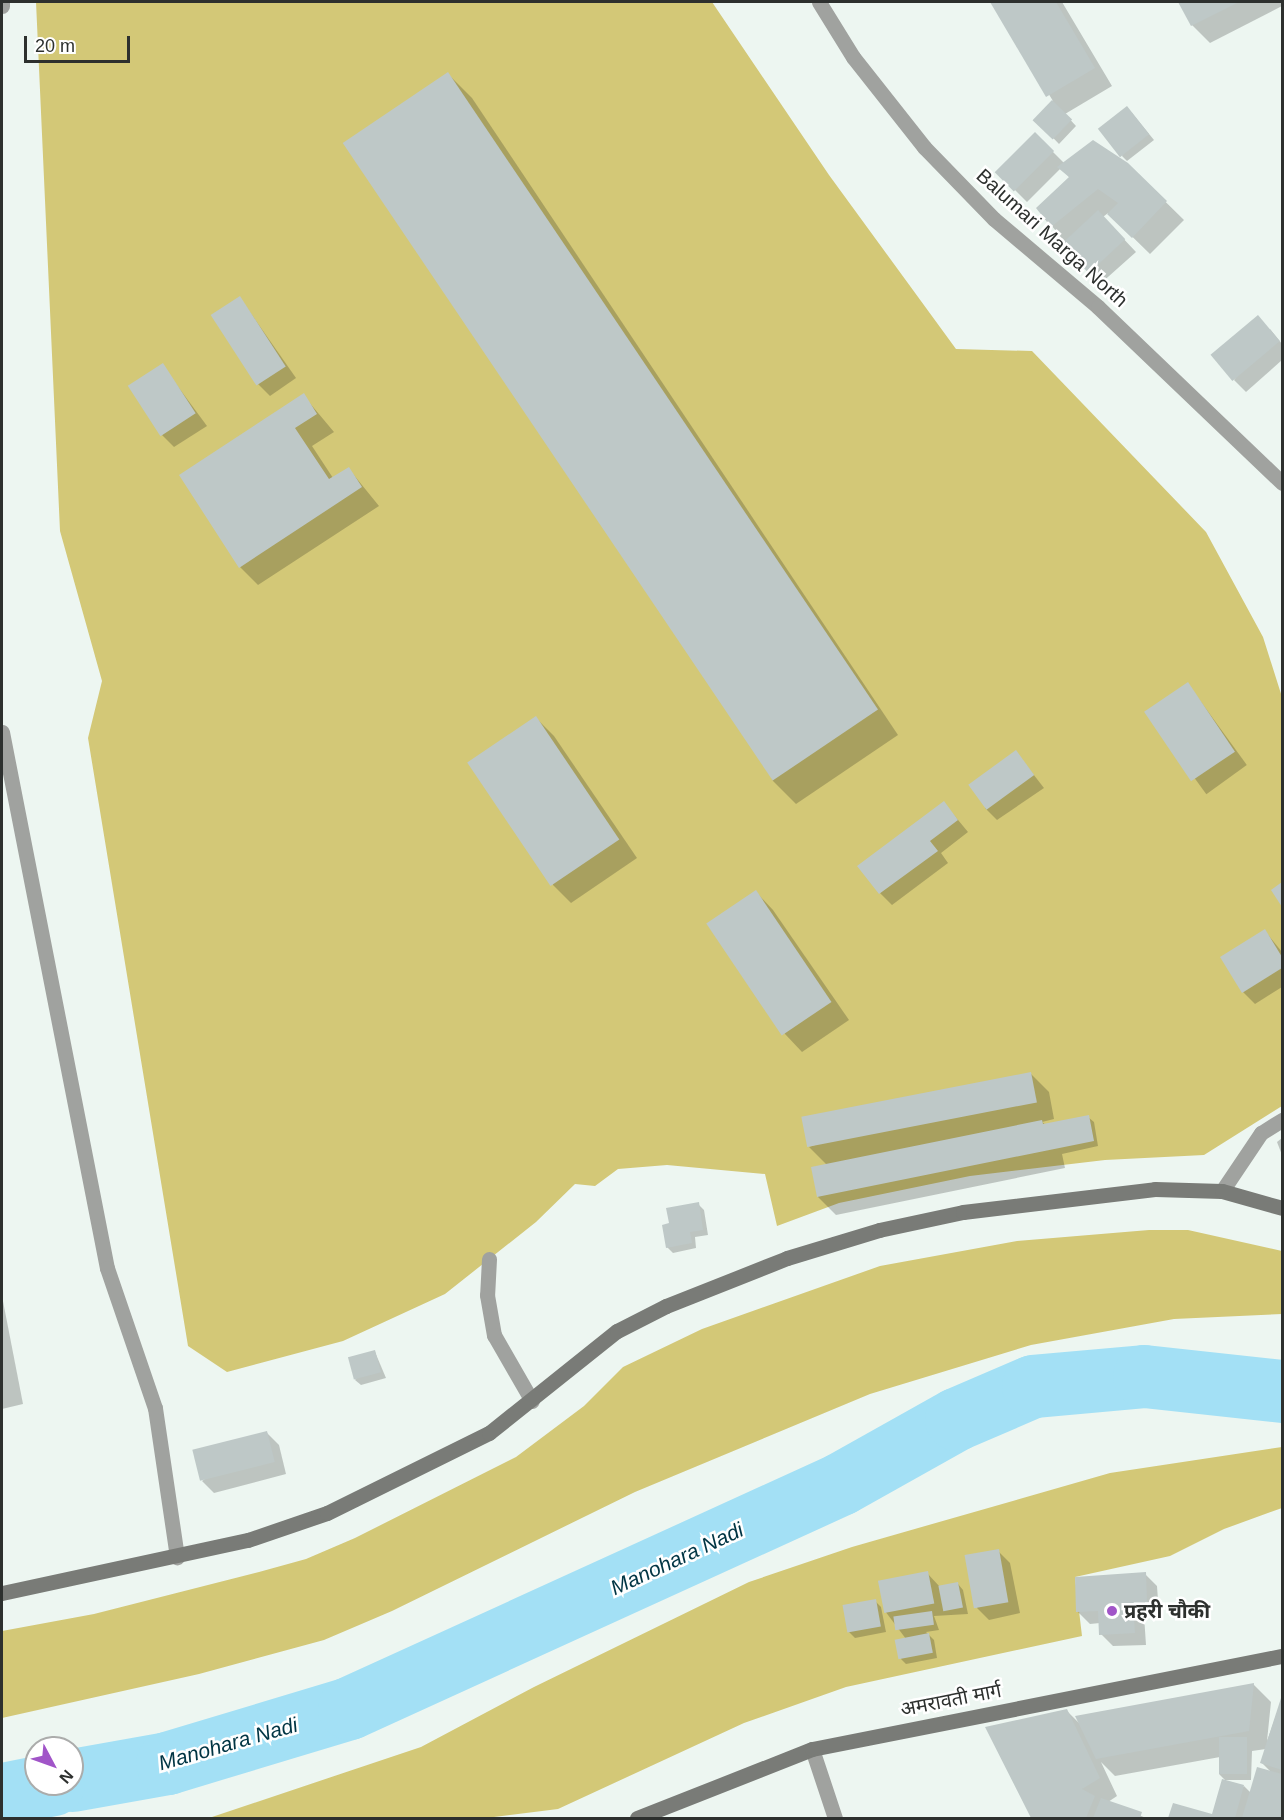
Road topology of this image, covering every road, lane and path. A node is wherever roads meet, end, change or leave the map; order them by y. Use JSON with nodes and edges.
{"nodes":[{"id":1,"x":2,"y":2,"type":"edge"},
{"id":2,"x":819,"y":2,"type":"edge"},
{"id":3,"x":2,"y":6,"type":"edge"},
{"id":4,"x":1282,"y":483,"type":"edge"},
{"id":5,"x":2,"y":732,"type":"edge"},
{"id":6,"x":1282,"y":1120,"type":"edge"},
{"id":7,"x":1222,"y":1191,"type":"junction"},
{"id":8,"x":1282,"y":1208,"type":"edge"},
{"id":9,"x":489,"y":1259,"type":"dead end"},
{"id":10,"x":532,"y":1401,"type":"junction"},
{"id":11,"x":177,"y":1557,"type":"junction"},
{"id":12,"x":2,"y":1593,"type":"edge"},
{"id":13,"x":1282,"y":1656,"type":"edge"},
{"id":14,"x":812,"y":1749,"type":"junction"},
{"id":15,"x":637,"y":1818,"type":"edge"},
{"id":16,"x":835,"y":1818,"type":"edge"}],
"edges":[{"from":1,"to":3,"type":"street"},
{"from":2,"to":4,"type":"street","name":"Balumari Marga North"},
{"from":5,"to":11,"type":"street"},
{"from":6,"to":7,"type":"street"},
{"from":7,"to":8,"type":"main road"},
{"from":7,"to":10,"type":"main road"},
{"from":9,"to":10,"type":"street"},
{"from":10,"to":11,"type":"main road"},
{"from":11,"to":12,"type":"main road"},
{"from":13,"to":14,"type":"main road","name":"अमरावती मार्ग"},
{"from":14,"to":15,"type":"main road","name":"अमरावती मार्ग"},
{"from":14,"to":16,"type":"street"}]}
